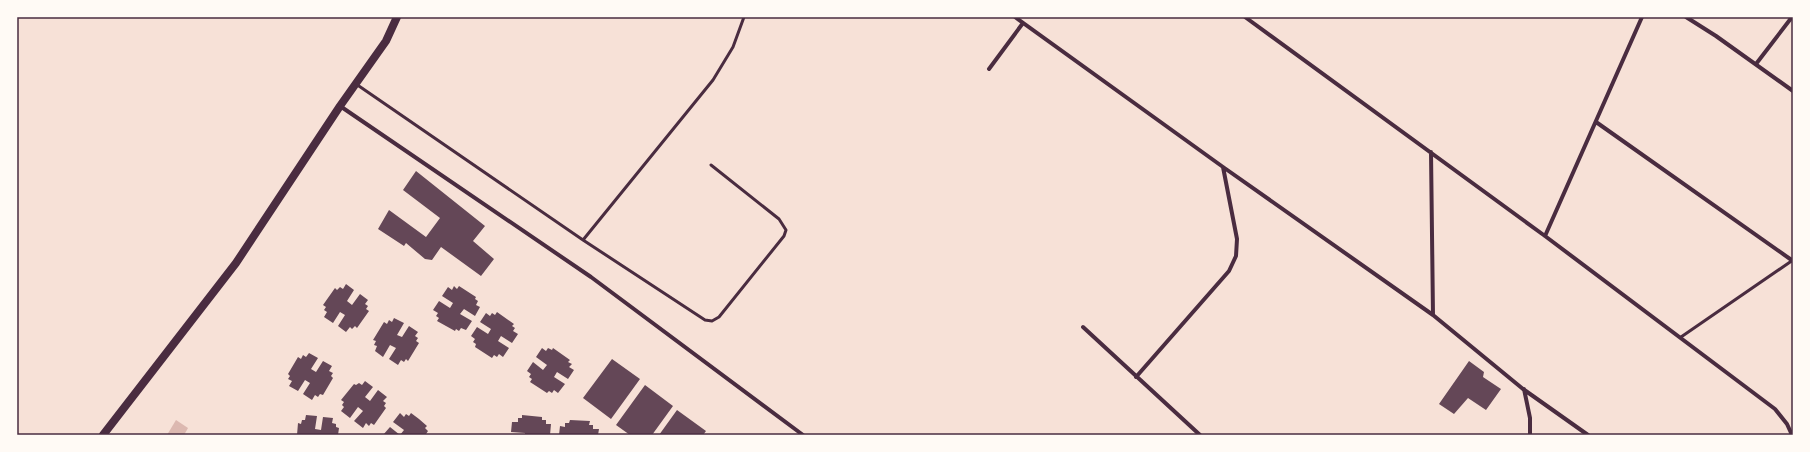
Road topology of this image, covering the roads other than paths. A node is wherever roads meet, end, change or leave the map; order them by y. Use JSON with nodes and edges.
{"nodes":[{"id":1,"x":397,"y":17,"type":"edge"},
{"id":2,"x":744,"y":17,"type":"edge"},
{"id":3,"x":1015,"y":17,"type":"edge"},
{"id":4,"x":1246,"y":17,"type":"edge"},
{"id":5,"x":1642,"y":17,"type":"edge"},
{"id":6,"x":1686,"y":17,"type":"edge"},
{"id":7,"x":1792,"y":17,"type":"edge"},
{"id":8,"x":1023,"y":23,"type":"junction"},
{"id":9,"x":1756,"y":64,"type":"junction"},
{"id":10,"x":989,"y":70,"type":"dead end"},
{"id":11,"x":356,"y":84,"type":"junction"},
{"id":12,"x":1793,"y":91,"type":"edge"},
{"id":13,"x":340,"y":106,"type":"junction"},
{"id":14,"x":1596,"y":122,"type":"junction"},
{"id":15,"x":1431,"y":152,"type":"junction"},
{"id":16,"x":711,"y":165,"type":"dead end"},
{"id":17,"x":1223,"y":167,"type":"junction"},
{"id":18,"x":1544,"y":236,"type":"junction"},
{"id":19,"x":583,"y":240,"type":"junction"},
{"id":20,"x":1793,"y":261,"type":"edge"},
{"id":21,"x":1433,"y":315,"type":"junction"},
{"id":22,"x":1083,"y":327,"type":"dead end"},
{"id":23,"x":1681,"y":337,"type":"junction"},
{"id":24,"x":1136,"y":376,"type":"junction"},
{"id":25,"x":1523,"y":389,"type":"junction"},
{"id":26,"x":103,"y":435,"type":"edge"},
{"id":27,"x":803,"y":435,"type":"edge"},
{"id":28,"x":1200,"y":435,"type":"edge"},
{"id":29,"x":1530,"y":435,"type":"edge"},
{"id":30,"x":1588,"y":435,"type":"edge"},
{"id":31,"x":1792,"y":435,"type":"edge"}],
"edges":[{"from":1,"to":11,"type":"main road"},
{"from":2,"to":19,"type":"lane"},
{"from":3,"to":8,"type":"street"},
{"from":4,"to":15,"type":"street"},
{"from":5,"to":14,"type":"street"},
{"from":6,"to":9,"type":"street"},
{"from":7,"to":9,"type":"street"},
{"from":8,"to":10,"type":"street"},
{"from":8,"to":17,"type":"street"},
{"from":9,"to":12,"type":"street"},
{"from":11,"to":13,"type":"main road"},
{"from":11,"to":19,"type":"lane"},
{"from":13,"to":26,"type":"main road"},
{"from":13,"to":27,"type":"street"},
{"from":14,"to":18,"type":"street"},
{"from":14,"to":20,"type":"street"},
{"from":15,"to":18,"type":"street"},
{"from":15,"to":21,"type":"street"},
{"from":16,"to":19,"type":"lane"},
{"from":17,"to":21,"type":"street"},
{"from":17,"to":24,"type":"street"},
{"from":18,"to":23,"type":"street"},
{"from":20,"to":23,"type":"lane"},
{"from":21,"to":25,"type":"street"},
{"from":22,"to":24,"type":"street"},
{"from":23,"to":31,"type":"street"},
{"from":24,"to":28,"type":"street"},
{"from":25,"to":29,"type":"street"},
{"from":25,"to":30,"type":"street"}]}
